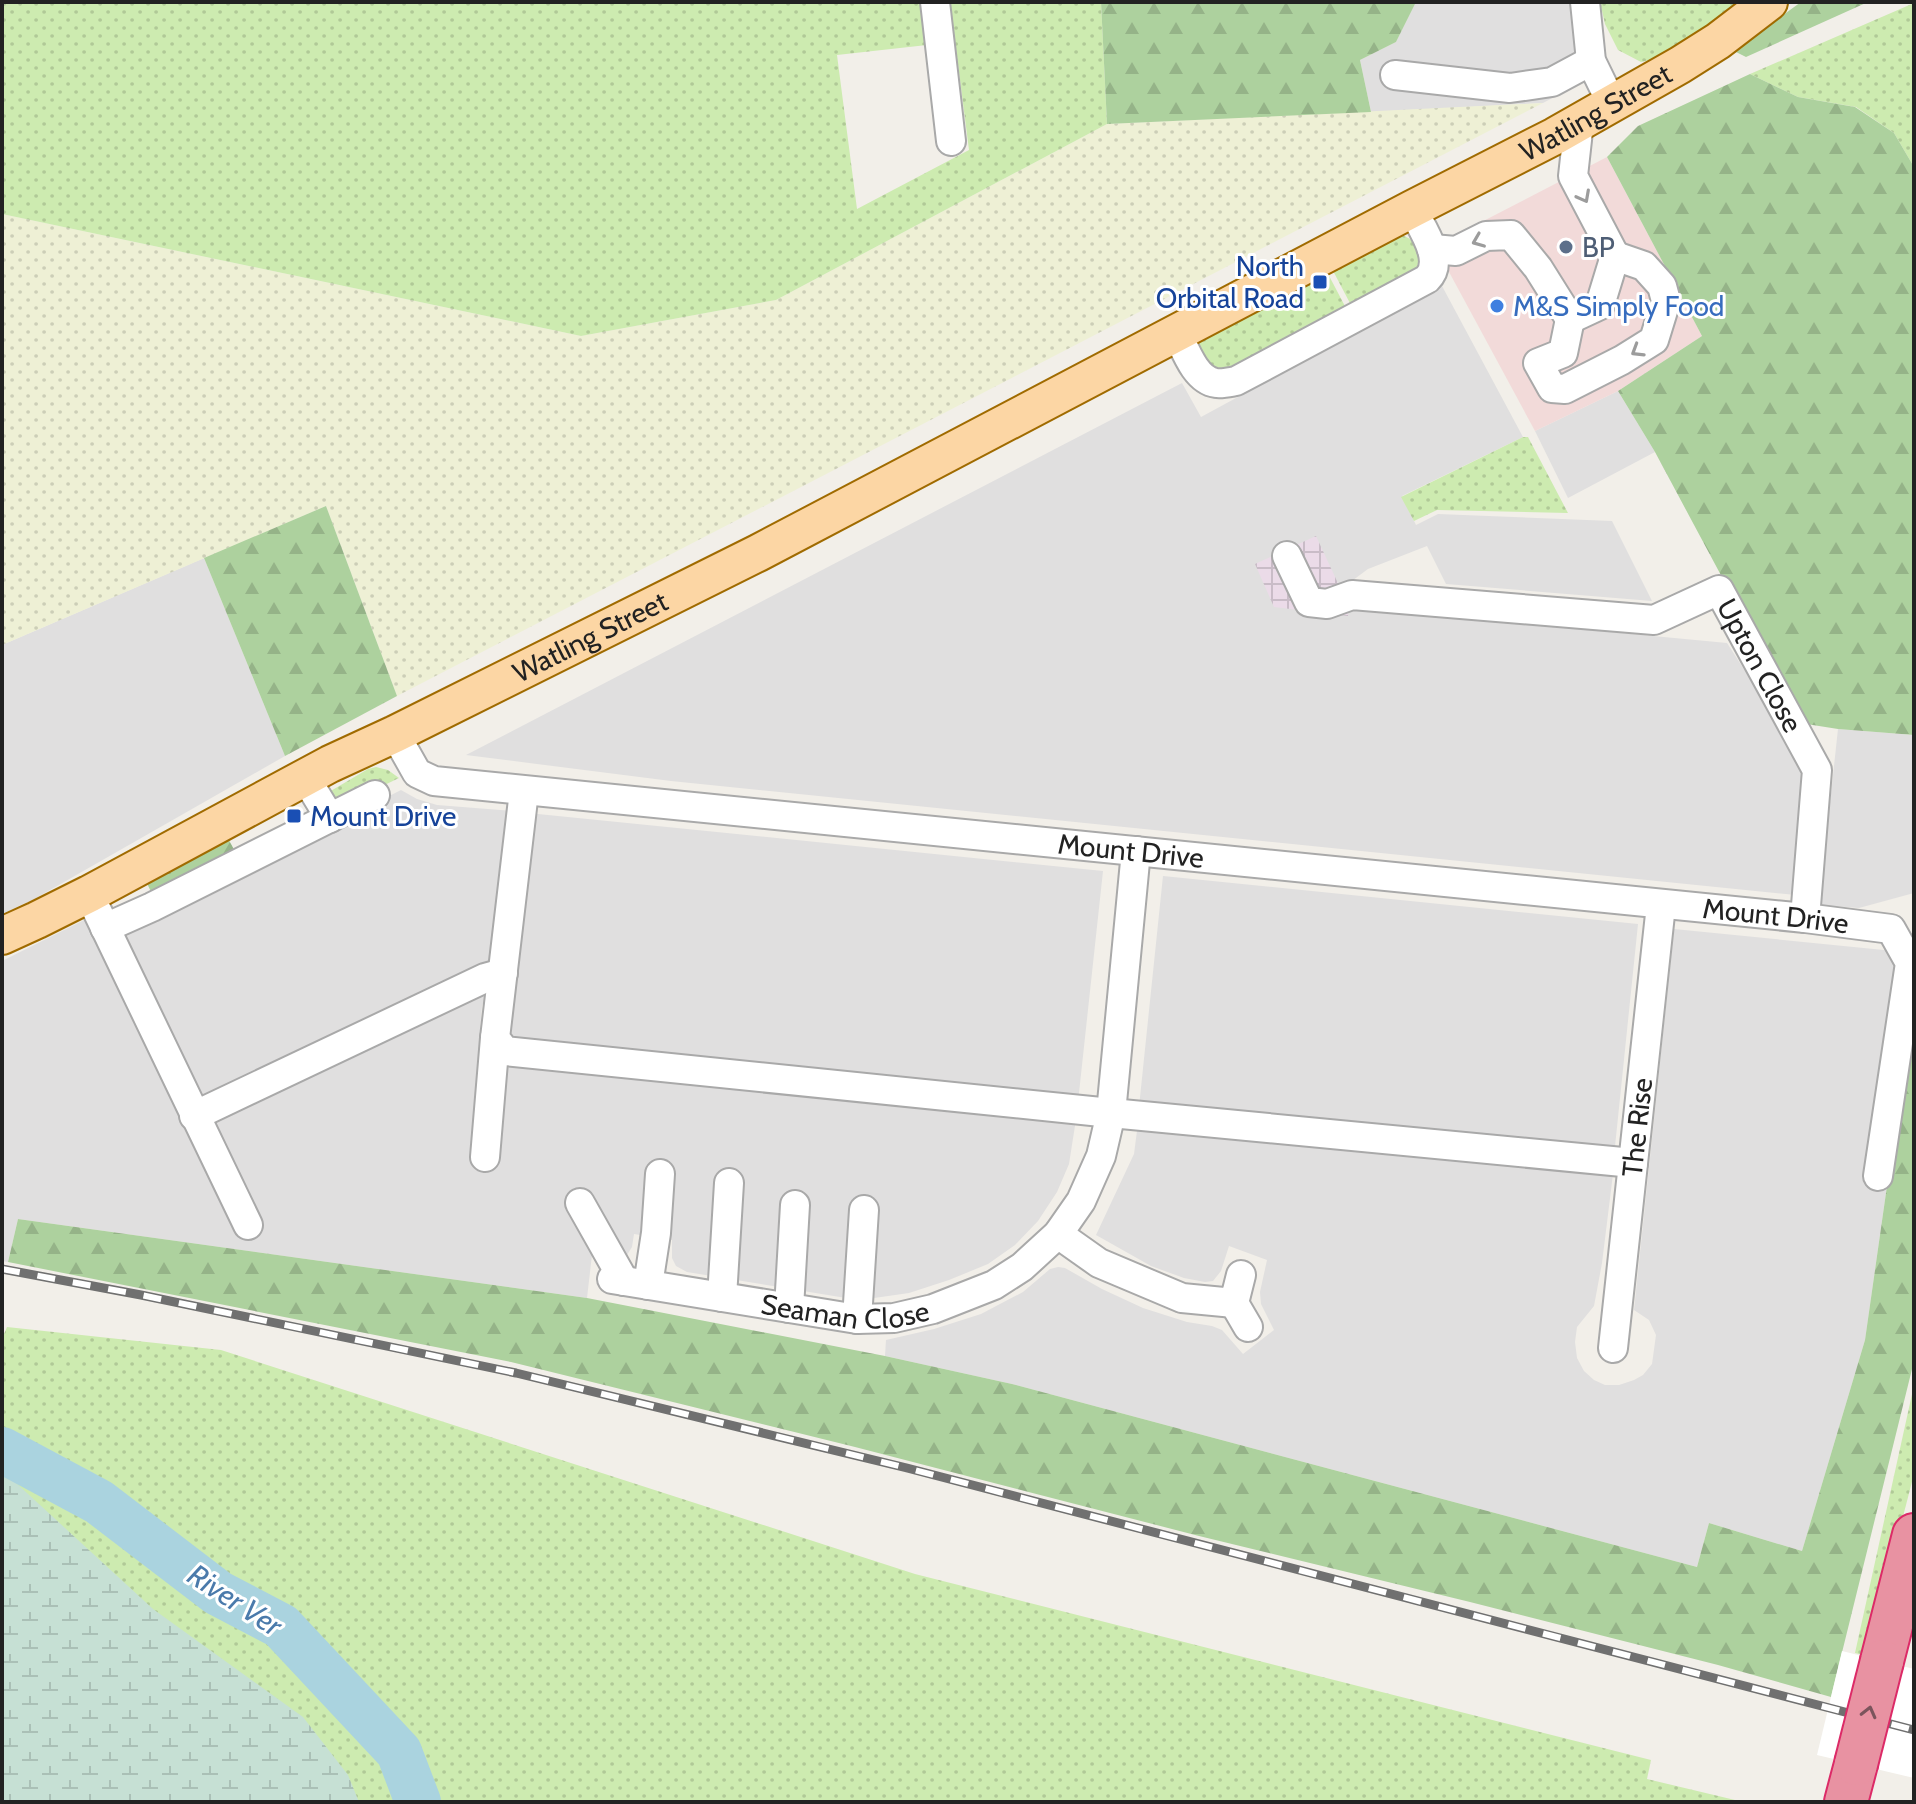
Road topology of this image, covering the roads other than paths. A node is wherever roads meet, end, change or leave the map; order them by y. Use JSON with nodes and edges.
{"nodes":[{"id":1,"x":935,"y":2,"type":"edge"},
{"id":2,"x":1585,"y":2,"type":"edge"},
{"id":3,"x":1769,"y":2,"type":"edge"},
{"id":4,"x":1591,"y":61,"type":"junction"},
{"id":5,"x":1395,"y":75,"type":"dead end"},
{"id":6,"x":1612,"y":104,"type":"junction"},
{"id":7,"x":1579,"y":122,"type":"junction"},
{"id":8,"x":951,"y":141,"type":"dead end"},
{"id":9,"x":1412,"y":209,"type":"junction"},
{"id":10,"x":1432,"y":249,"type":"junction"},
{"id":11,"x":1615,"y":256,"type":"junction"},
{"id":12,"x":1570,"y":319,"type":"junction"},
{"id":13,"x":1177,"y":333,"type":"junction"},
{"id":14,"x":1287,"y":556,"type":"dead end"},
{"id":15,"x":395,"y":734,"type":"junction"},
{"id":16,"x":305,"y":777,"type":"junction"},
{"id":17,"x":524,"y":791,"type":"junction"},
{"id":18,"x":375,"y":795,"type":"dead end"},
{"id":19,"x":265,"y":799,"type":"junction"},
{"id":20,"x":330,"y":818,"type":"junction"},
{"id":21,"x":227,"y":819,"type":"junction"},
{"id":22,"x":285,"y":840,"type":"junction"},
{"id":23,"x":1136,"y":851,"type":"junction"},
{"id":24,"x":247,"y":860,"type":"junction"},
{"id":25,"x":133,"y":870,"type":"junction"},
{"id":26,"x":89,"y":894,"type":"junction"},
{"id":27,"x":1661,"y":905,"type":"junction"},
{"id":28,"x":152,"y":907,"type":"junction"},
{"id":29,"x":1805,"y":918,"type":"junction"},
{"id":30,"x":105,"y":928,"type":"junction"},
{"id":31,"x":2,"y":936,"type":"edge"},
{"id":32,"x":503,"y":973,"type":"junction"},
{"id":33,"x":495,"y":1038,"type":"junction"},
{"id":34,"x":1111,"y":1113,"type":"junction"},
{"id":35,"x":194,"y":1116,"type":"junction"},
{"id":36,"x":485,"y":1157,"type":"dead end"},
{"id":37,"x":1633,"y":1163,"type":"junction"},
{"id":38,"x":660,"y":1174,"type":"dead end"},
{"id":39,"x":1878,"y":1176,"type":"dead end"},
{"id":40,"x":729,"y":1183,"type":"dead end"},
{"id":41,"x":580,"y":1203,"type":"dead end"},
{"id":42,"x":795,"y":1205,"type":"dead end"},
{"id":43,"x":864,"y":1210,"type":"dead end"},
{"id":44,"x":248,"y":1225,"type":"dead end"},
{"id":45,"x":1058,"y":1234,"type":"junction"},
{"id":46,"x":1241,"y":1275,"type":"dead end"},
{"id":47,"x":628,"y":1282,"type":"junction"},
{"id":48,"x":722,"y":1297,"type":"junction"},
{"id":49,"x":789,"y":1308,"type":"junction"},
{"id":50,"x":857,"y":1319,"type":"junction"},
{"id":51,"x":1613,"y":1348,"type":"dead end"},
{"id":52,"x":1914,"y":1535,"type":"edge"},
{"id":53,"x":1851,"y":1783,"type":"edge"}],
"edges":[{"from":1,"to":8,"type":"street"},
{"from":2,"to":4,"type":"street"},
{"from":3,"to":6,"type":"main road","name":"Watling Street"},
{"from":4,"to":5,"type":"street"},
{"from":4,"to":6,"type":"street"},
{"from":6,"to":7,"type":"main road","name":"Watling Street"},
{"from":7,"to":9,"type":"main road","name":"Watling Street"},
{"from":7,"to":11,"type":"street","one_way":true},
{"from":9,"to":10,"type":"street"},
{"from":9,"to":13,"type":"main road","name":"Watling Street"},
{"from":12,"to":10,"type":"street","one_way":true},
{"from":10,"to":13,"type":"street"},
{"from":11,"to":12,"type":"street"},
{"from":11,"to":12,"type":"street","one_way":true},
{"from":13,"to":15,"type":"main road","name":"Watling Street"},
{"from":14,"to":29,"type":"street","name":"Upton Close"},
{"from":15,"to":16,"type":"main road","name":"Watling Street"},
{"from":15,"to":17,"type":"street","name":"Mount Drive"},
{"from":16,"to":19,"type":"main road","name":"Watling Street"},
{"from":16,"to":20,"type":"street"},
{"from":17,"to":23,"type":"street","name":"Mount Drive"},
{"from":17,"to":32,"type":"street"},
{"from":18,"to":20,"type":"street"},
{"from":19,"to":21,"type":"main road","name":"Watling Street"},
{"from":19,"to":22,"type":"street"},
{"from":20,"to":22,"type":"street"},
{"from":21,"to":24,"type":"street"},
{"from":21,"to":25,"type":"main road","name":"Watling Street"},
{"from":22,"to":24,"type":"street"},
{"from":23,"to":27,"type":"street","name":"Mount Drive"},
{"from":23,"to":34,"type":"street","name":"Seaman Close"},
{"from":24,"to":28,"type":"street"},
{"from":25,"to":26,"type":"main road","name":"Watling Street"},
{"from":25,"to":28,"type":"street"},
{"from":26,"to":30,"type":"street"},
{"from":26,"to":31,"type":"main road","name":"Watling Street"},
{"from":27,"to":29,"type":"street","name":"Mount Drive"},
{"from":27,"to":37,"type":"street","name":"The Rise"},
{"from":28,"to":30,"type":"street"},
{"from":29,"to":39,"type":"street","name":"Mount Drive"},
{"from":30,"to":35,"type":"street"},
{"from":32,"to":33,"type":"street"},
{"from":32,"to":35,"type":"street"},
{"from":33,"to":34,"type":"street"},
{"from":33,"to":36,"type":"street"},
{"from":34,"to":37,"type":"street"},
{"from":34,"to":45,"type":"street","name":"Seaman Close"},
{"from":35,"to":44,"type":"street"},
{"from":37,"to":51,"type":"street","name":"The Rise"},
{"from":38,"to":47,"type":"street"},
{"from":40,"to":48,"type":"street"},
{"from":41,"to":47,"type":"street"},
{"from":42,"to":49,"type":"street"},
{"from":43,"to":50,"type":"street"},
{"from":45,"to":46,"type":"street"},
{"from":45,"to":50,"type":"street","name":"Seaman Close"},
{"from":47,"to":48,"type":"street","name":"Seaman Close"},
{"from":48,"to":49,"type":"street","name":"Seaman Close"},
{"from":49,"to":50,"type":"street","name":"Seaman Close"},
{"from":53,"to":52,"type":"highway","one_way":true,"bridge":true}]}
